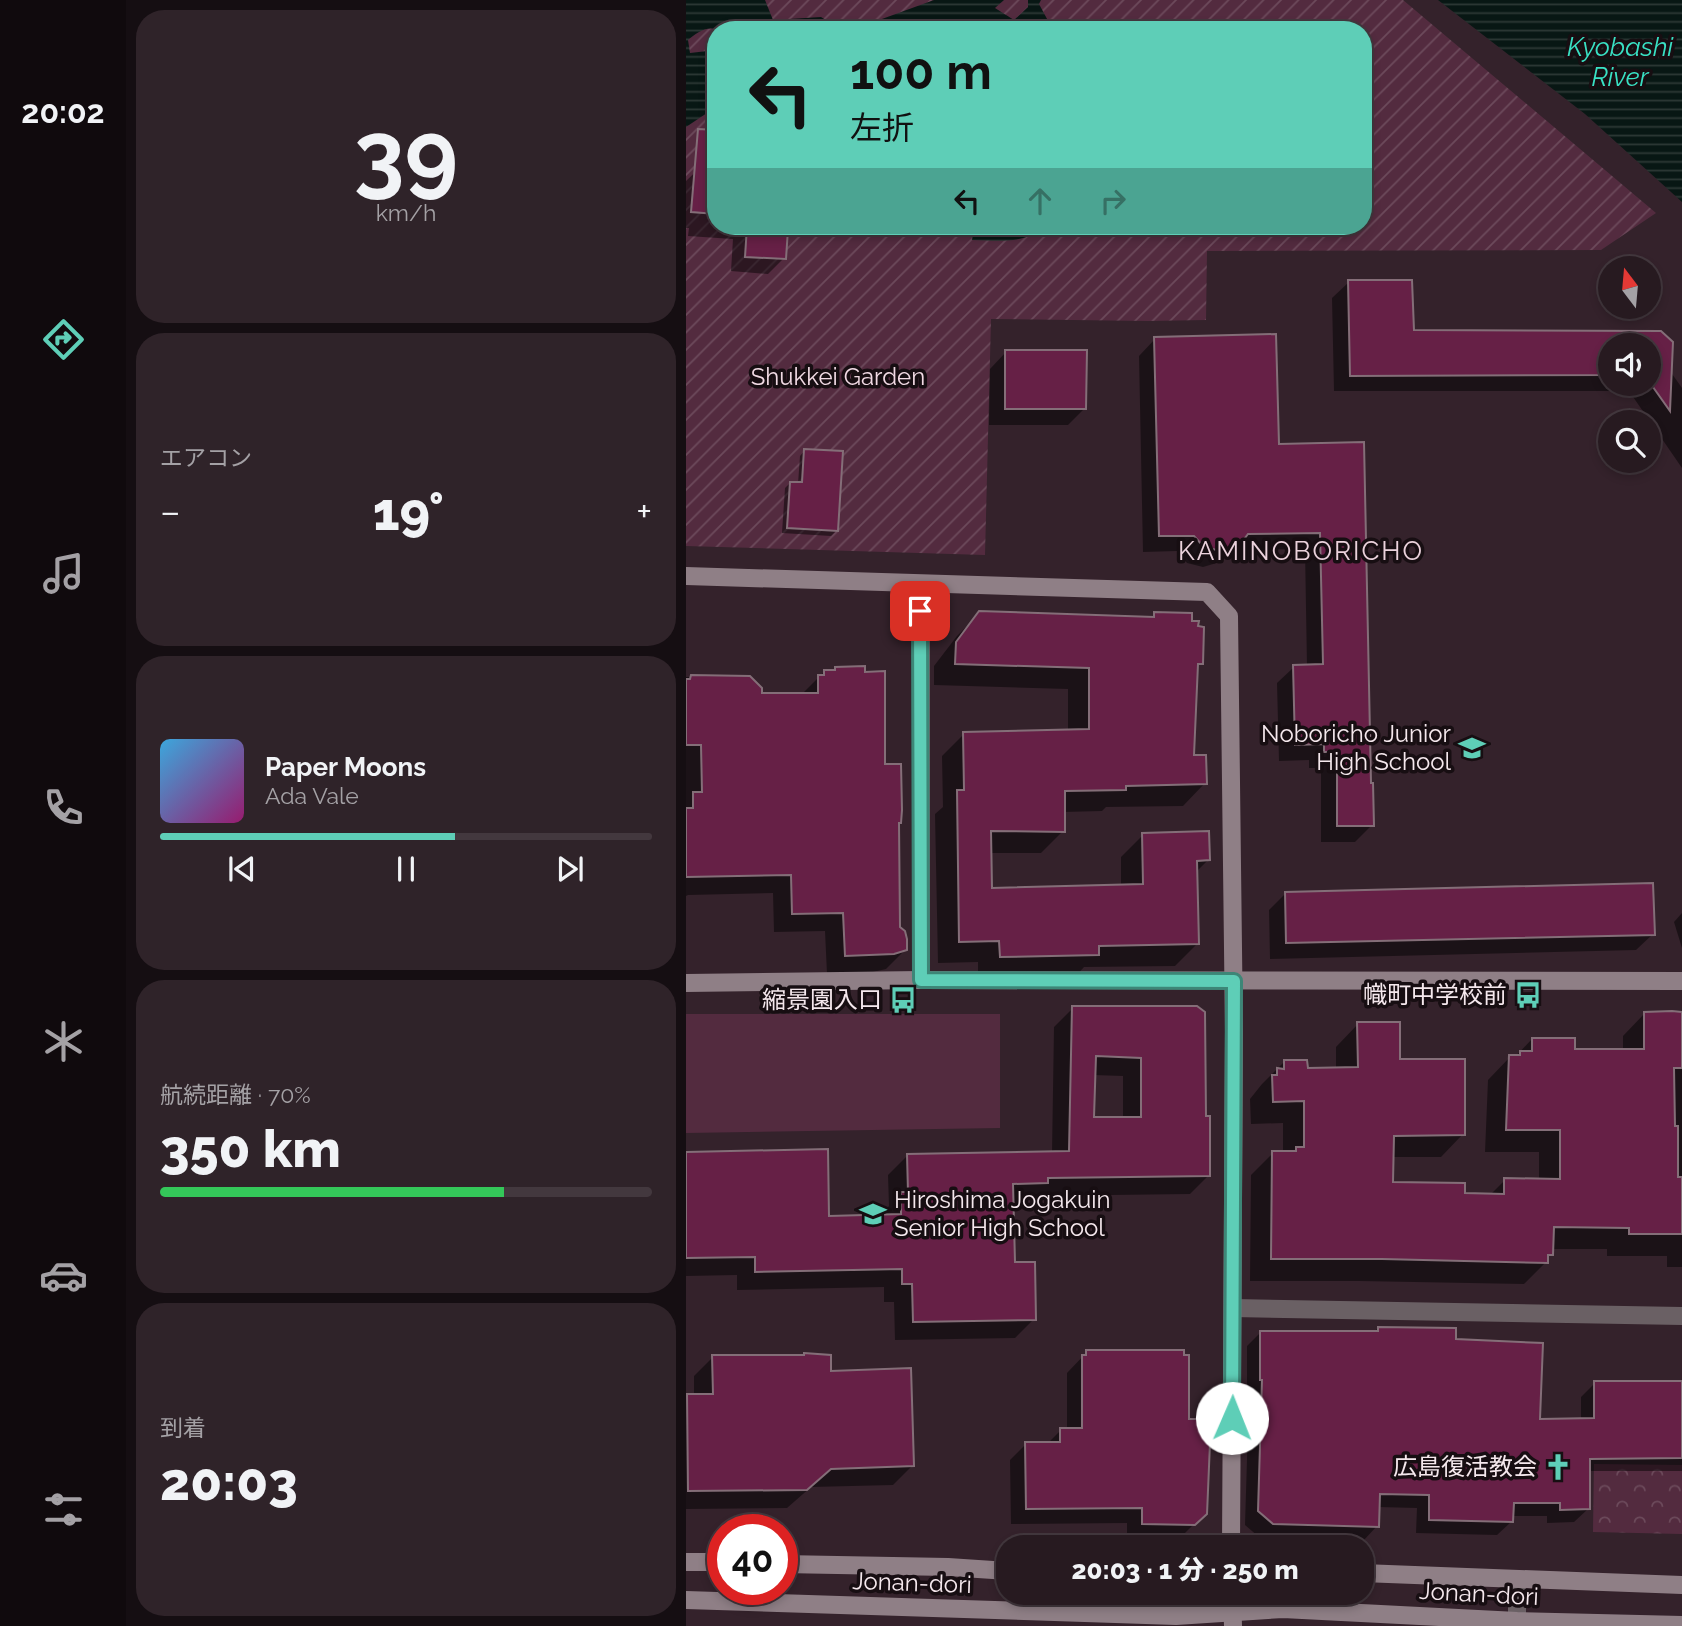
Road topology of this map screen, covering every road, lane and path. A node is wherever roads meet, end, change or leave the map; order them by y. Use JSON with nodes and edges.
{"nodes":[{"id":1,"x":686,"y":576,"type":"edge"},
{"id":2,"x":920,"y":584,"type":"junction"},
{"id":3,"x":921,"y":980,"type":"junction"},
{"id":4,"x":1234,"y":981,"type":"junction"},
{"id":5,"x":1682,"y":981,"type":"edge"},
{"id":6,"x":686,"y":983,"type":"edge"},
{"id":7,"x":1233,"y":1308,"type":"junction"},
{"id":8,"x":1682,"y":1316,"type":"edge"},
{"id":9,"x":1231,"y":1535,"type":"edge"},
{"id":10,"x":686,"y":1562,"type":"edge"},
{"id":11,"x":707,"y":1563,"type":"edge"},
{"id":12,"x":798,"y":1564,"type":"edge"},
{"id":13,"x":996,"y":1571,"type":"edge"},
{"id":14,"x":1374,"y":1573,"type":"edge"},
{"id":15,"x":1517,"y":1578,"type":"junction"},
{"id":16,"x":1682,"y":1585,"type":"edge"},
{"id":17,"x":686,"y":1600,"type":"edge"},
{"id":18,"x":1233,"y":1619,"type":"edge"},
{"id":19,"x":1517,"y":1623,"type":"edge"},
{"id":20,"x":1682,"y":1625,"type":"edge"}],
"edges":[{"from":1,"to":2,"type":"street"},
{"from":2,"to":3,"type":"street"},
{"from":2,"to":4,"type":"street"},
{"from":3,"to":4,"type":"street"},
{"from":3,"to":6,"type":"street"},
{"from":4,"to":5,"type":"street"},
{"from":4,"to":7,"type":"street"},
{"from":7,"to":8,"type":"street"},
{"from":7,"to":9,"type":"street"},
{"from":10,"to":11,"type":"street"},
{"from":12,"to":13,"type":"street","name":"Jonan-dori"},
{"from":14,"to":15,"type":"street","name":"Jonan-dori"},
{"from":15,"to":16,"type":"street","name":"Jonan-dori"},
{"from":15,"to":19,"type":"street"},
{"from":17,"to":18,"type":"street","name":"Jonan-dori"},
{"from":18,"to":19,"type":"street","name":"Jonan-dori"},
{"from":19,"to":20,"type":"street","name":"Jonan-dori"}]}
